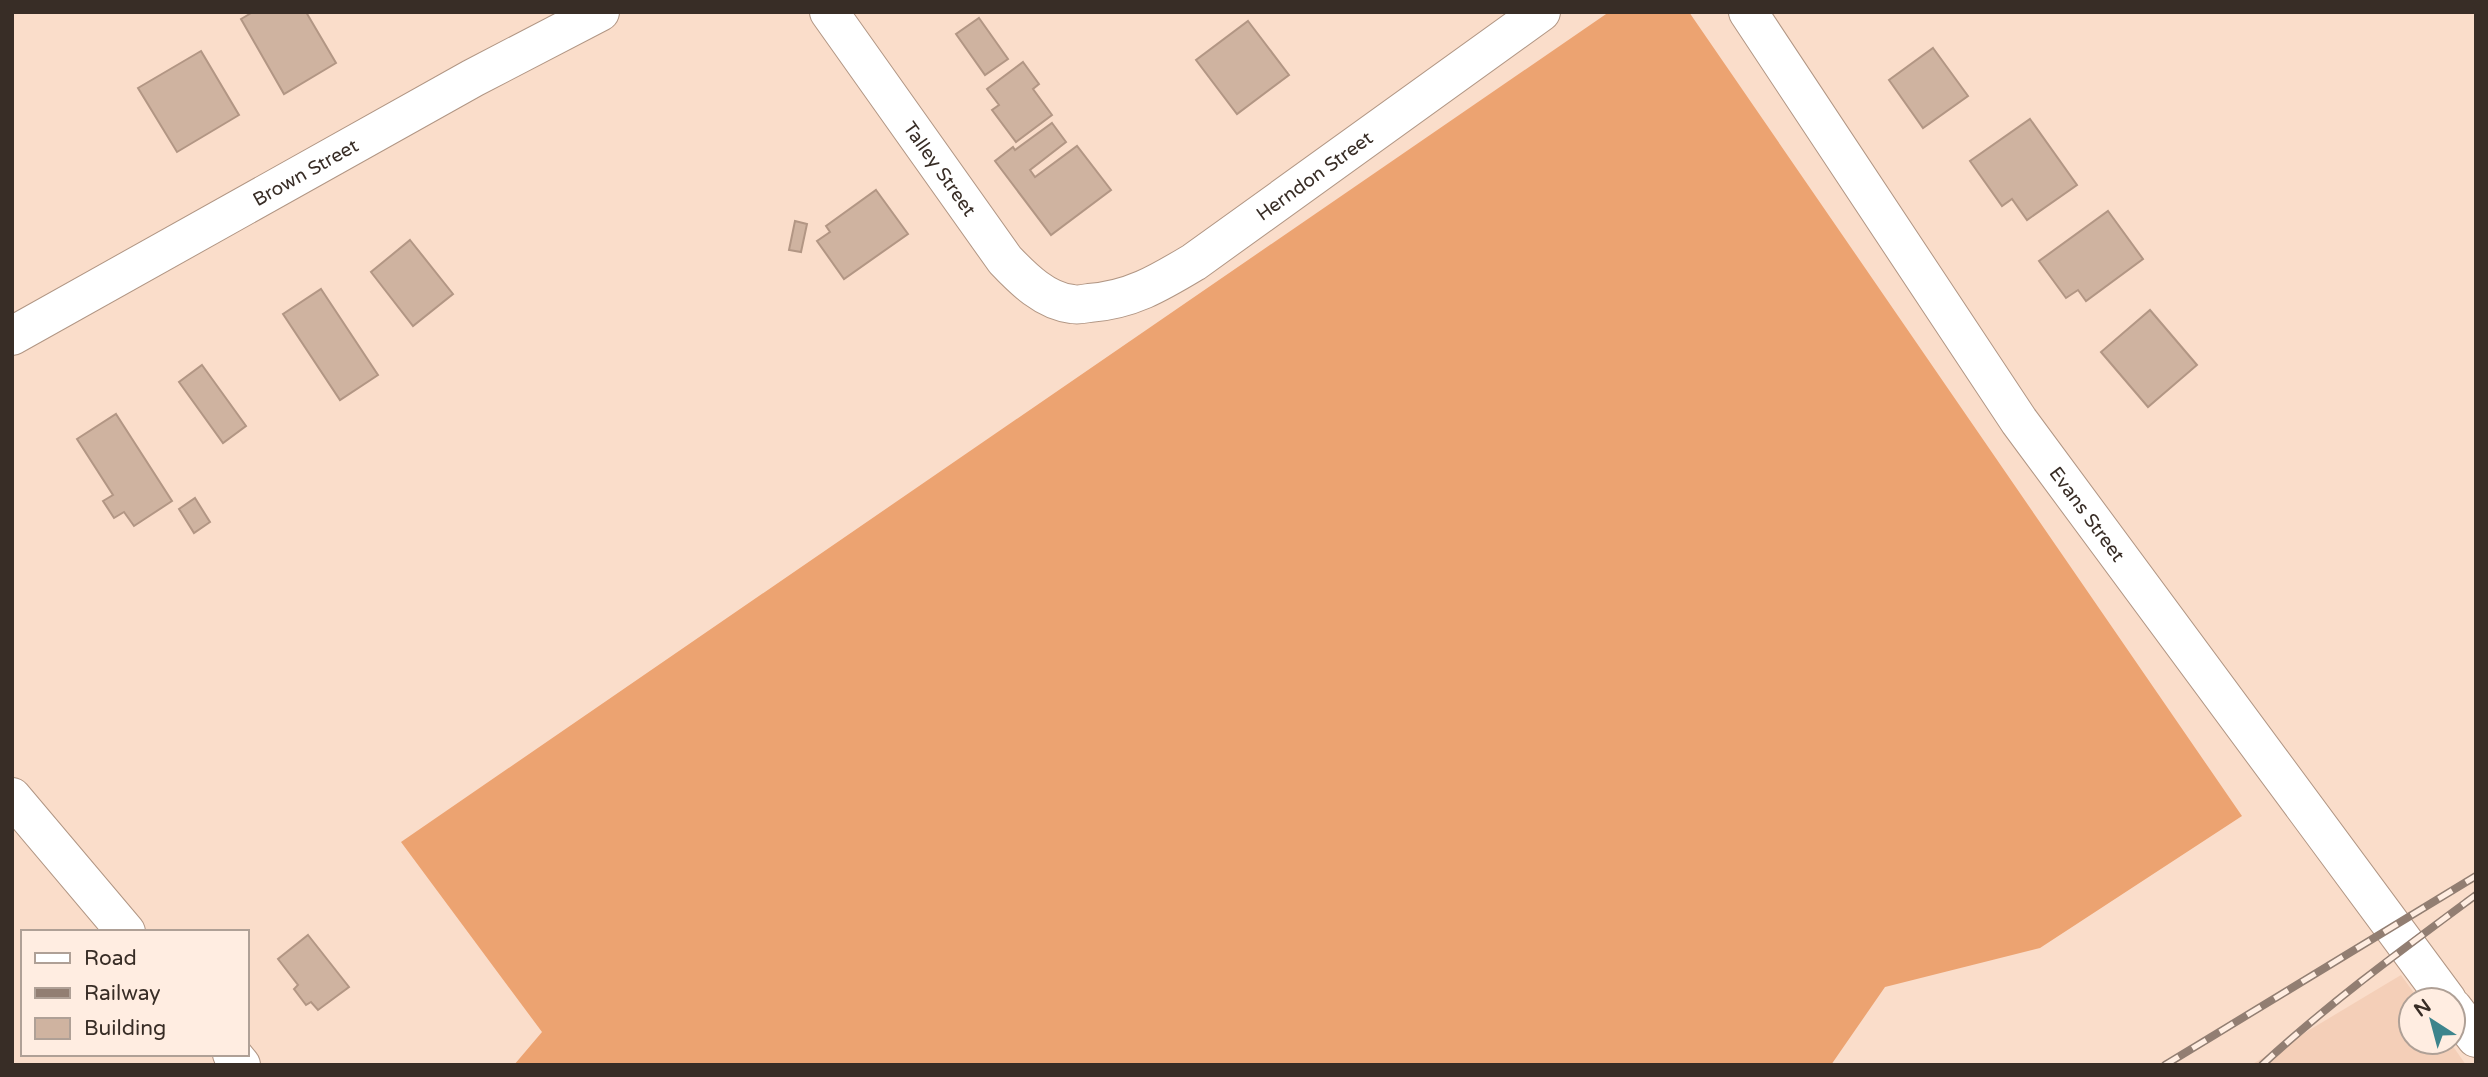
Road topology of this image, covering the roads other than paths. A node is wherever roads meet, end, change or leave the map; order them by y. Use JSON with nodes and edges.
{"nodes":[{"id":1,"x":600,"y":12,"type":"edge"},
{"id":2,"x":830,"y":12,"type":"edge"},
{"id":3,"x":1541,"y":12,"type":"edge"},
{"id":4,"x":1748,"y":12,"type":"edge"},
{"id":5,"x":1072,"y":304,"type":"joint"},
{"id":6,"x":12,"y":336,"type":"edge"},
{"id":7,"x":12,"y":797,"type":"edge"},
{"id":8,"x":124,"y":930,"type":"edge"},
{"id":9,"x":2437,"y":986,"type":"edge"}],
"edges":[{"from":1,"to":6,"type":"street","name":"Brown Street"},
{"from":2,"to":5,"type":"street","name":"Talley Street"},
{"from":3,"to":5,"type":"street","name":"Herndon Street"},
{"from":4,"to":9,"type":"street","name":"Evans Street"},
{"from":7,"to":8,"type":"street"}]}
